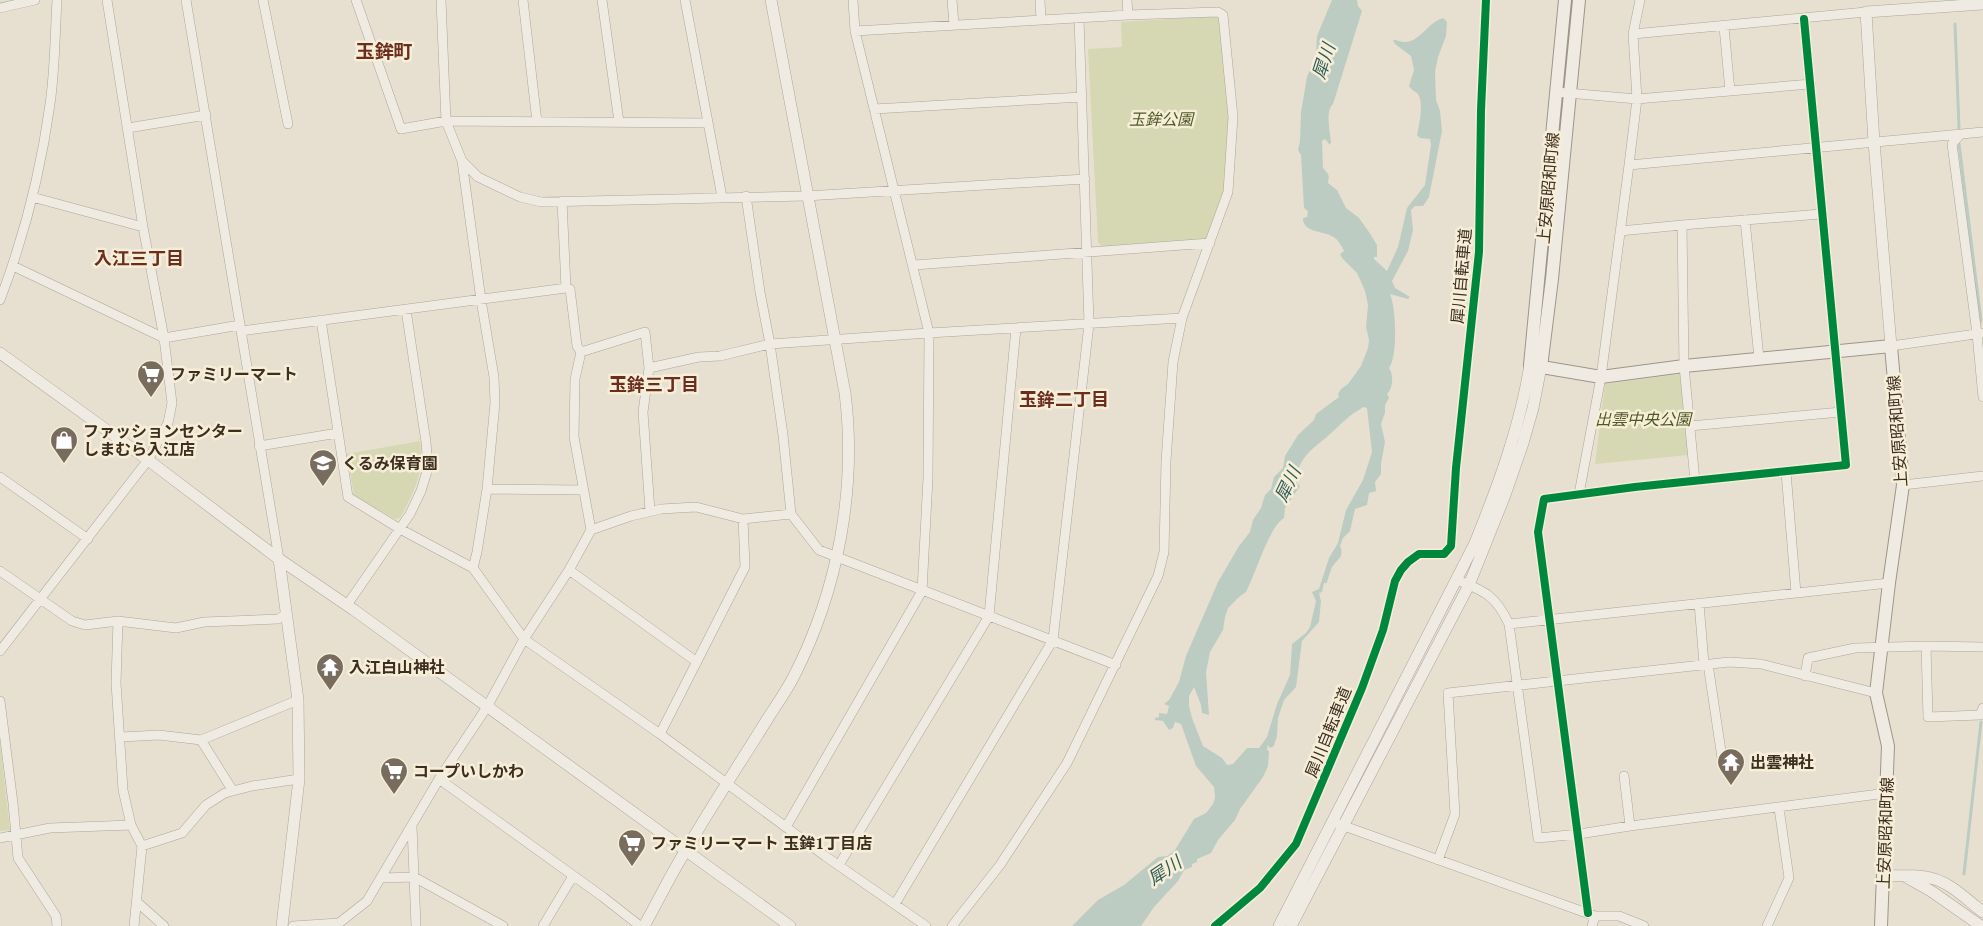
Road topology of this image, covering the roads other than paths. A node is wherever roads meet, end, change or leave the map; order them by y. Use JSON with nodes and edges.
{"nodes":[{"id":1,"x":35,"y":0,"type":"edge"},
{"id":2,"x":57,"y":0,"type":"edge"},
{"id":3,"x":107,"y":0,"type":"edge"},
{"id":4,"x":186,"y":0,"type":"edge"},
{"id":5,"x":263,"y":0,"type":"edge"},
{"id":6,"x":356,"y":0,"type":"edge"},
{"id":7,"x":441,"y":0,"type":"edge"},
{"id":8,"x":523,"y":0,"type":"edge"},
{"id":9,"x":602,"y":0,"type":"edge"},
{"id":10,"x":685,"y":0,"type":"edge"},
{"id":11,"x":771,"y":0,"type":"edge"},
{"id":12,"x":853,"y":0,"type":"edge"},
{"id":13,"x":952,"y":0,"type":"edge"},
{"id":14,"x":1040,"y":0,"type":"edge"},
{"id":15,"x":1127,"y":0,"type":"edge"},
{"id":16,"x":1565,"y":0,"type":"edge"},
{"id":17,"x":1579,"y":0,"type":"edge"},
{"id":18,"x":1640,"y":0,"type":"edge"},
{"id":19,"x":1960,"y":3,"type":"edge"},
{"id":20,"x":1983,"y":4,"type":"edge"},
{"id":21,"x":1866,"y":6,"type":"edge"},
{"id":22,"x":0,"y":8,"type":"edge"},
{"id":23,"x":1128,"y":15,"type":"junction"},
{"id":24,"x":1079,"y":18,"type":"junction"},
{"id":25,"x":1804,"y":19,"type":"junction"},
{"id":26,"x":1041,"y":20,"type":"junction"},
{"id":27,"x":954,"y":25,"type":"junction"},
{"id":28,"x":1724,"y":27,"type":"junction"},
{"id":29,"x":855,"y":31,"type":"junction"},
{"id":30,"x":1633,"y":34,"type":"junction"},
{"id":31,"x":1810,"y":84,"type":"junction"},
{"id":32,"x":1730,"y":91,"type":"junction"},
{"id":33,"x":1556,"y":92,"type":"junction"},
{"id":34,"x":1570,"y":94,"type":"junction"},
{"id":35,"x":1082,"y":97,"type":"junction"},
{"id":36,"x":1636,"y":99,"type":"junction"},
{"id":37,"x":874,"y":109,"type":"junction"},
{"id":38,"x":206,"y":116,"type":"junction"},
{"id":39,"x":446,"y":121,"type":"junction"},
{"id":40,"x":538,"y":122,"type":"junction"},
{"id":41,"x":619,"y":122,"type":"junction"},
{"id":42,"x":708,"y":123,"type":"junction"},
{"id":43,"x":288,"y":124,"type":"dead end"},
{"id":44,"x":128,"y":128,"type":"junction"},
{"id":45,"x":1983,"y":132,"type":"edge"},
{"id":46,"x":1960,"y":134,"type":"junction"},
{"id":47,"x":1874,"y":142,"type":"junction"},
{"id":48,"x":1815,"y":148,"type":"junction"},
{"id":49,"x":462,"y":161,"type":"junction"},
{"id":50,"x":1629,"y":166,"type":"junction"},
{"id":51,"x":1085,"y":179,"type":"junction"},
{"id":52,"x":895,"y":190,"type":"junction"},
{"id":53,"x":722,"y":196,"type":"junction"},
{"id":54,"x":746,"y":196,"type":"junction"},
{"id":55,"x":806,"y":196,"type":"junction"},
{"id":56,"x":32,"y":197,"type":"junction"},
{"id":57,"x":562,"y":201,"type":"junction"},
{"id":58,"x":1821,"y":214,"type":"junction"},
{"id":59,"x":1745,"y":220,"type":"junction"},
{"id":60,"x":1682,"y":225,"type":"junction"},
{"id":61,"x":143,"y":227,"type":"junction"},
{"id":62,"x":1620,"y":231,"type":"junction"},
{"id":63,"x":1210,"y":243,"type":"junction"},
{"id":64,"x":1087,"y":253,"type":"junction"},
{"id":65,"x":914,"y":265,"type":"junction"},
{"id":66,"x":13,"y":266,"type":"junction"},
{"id":67,"x":566,"y":288,"type":"junction"},
{"id":68,"x":0,"y":300,"type":"edge"},
{"id":69,"x":481,"y":300,"type":"junction"},
{"id":70,"x":406,"y":310,"type":"junction"},
{"id":71,"x":1182,"y":318,"type":"junction"},
{"id":72,"x":321,"y":320,"type":"junction"},
{"id":73,"x":1090,"y":324,"type":"junction"},
{"id":74,"x":241,"y":328,"type":"junction"},
{"id":75,"x":1016,"y":328,"type":"junction"},
{"id":76,"x":929,"y":332,"type":"junction"},
{"id":77,"x":1980,"y":334,"type":"edge"},
{"id":78,"x":164,"y":338,"type":"junction"},
{"id":79,"x":835,"y":339,"type":"junction"},
{"id":80,"x":770,"y":344,"type":"junction"},
{"id":81,"x":1891,"y":346,"type":"junction"},
{"id":82,"x":1835,"y":351,"type":"junction"},
{"id":83,"x":0,"y":352,"type":"edge"},
{"id":84,"x":581,"y":352,"type":"junction"},
{"id":85,"x":1759,"y":358,"type":"junction"},
{"id":86,"x":1536,"y":366,"type":"junction"},
{"id":87,"x":1684,"y":366,"type":"junction"},
{"id":88,"x":649,"y":368,"type":"junction"},
{"id":89,"x":1601,"y":378,"type":"junction"},
{"id":90,"x":1983,"y":397,"type":"edge"},
{"id":91,"x":1841,"y":412,"type":"junction"},
{"id":92,"x":1690,"y":426,"type":"junction"},
{"id":93,"x":338,"y":433,"type":"junction"},
{"id":94,"x":259,"y":446,"type":"junction"},
{"id":95,"x":148,"y":460,"type":"junction"},
{"id":96,"x":1786,"y":472,"type":"junction"},
{"id":97,"x":1983,"y":476,"type":"edge"},
{"id":98,"x":0,"y":477,"type":"edge"},
{"id":99,"x":1695,"y":481,"type":"junction"},
{"id":100,"x":1903,"y":486,"type":"junction"},
{"id":101,"x":487,"y":489,"type":"junction"},
{"id":102,"x":584,"y":490,"type":"junction"},
{"id":103,"x":1578,"y":494,"type":"junction"},
{"id":104,"x":650,"y":511,"type":"junction"},
{"id":105,"x":791,"y":514,"type":"junction"},
{"id":106,"x":744,"y":519,"type":"junction"},
{"id":107,"x":400,"y":529,"type":"junction"},
{"id":108,"x":591,"y":530,"type":"junction"},
{"id":109,"x":88,"y":539,"type":"junction"},
{"id":110,"x":836,"y":558,"type":"junction"},
{"id":111,"x":278,"y":559,"type":"junction"},
{"id":112,"x":473,"y":568,"type":"junction"},
{"id":113,"x":569,"y":570,"type":"junction"},
{"id":114,"x":0,"y":571,"type":"edge"},
{"id":115,"x":1457,"y":580,"type":"junction"},
{"id":116,"x":1889,"y":583,"type":"junction"},
{"id":117,"x":1468,"y":585,"type":"junction"},
{"id":118,"x":922,"y":590,"type":"junction"},
{"id":119,"x":1796,"y":593,"type":"junction"},
{"id":120,"x":40,"y":600,"type":"junction"},
{"id":121,"x":1699,"y":603,"type":"junction"},
{"id":122,"x":347,"y":605,"type":"junction"},
{"id":123,"x":285,"y":615,"type":"junction"},
{"id":124,"x":988,"y":616,"type":"junction"},
{"id":125,"x":1550,"y":618,"type":"junction"},
{"id":126,"x":118,"y":621,"type":"junction"},
{"id":127,"x":1509,"y":624,"type":"junction"},
{"id":128,"x":524,"y":639,"type":"junction"},
{"id":129,"x":1053,"y":640,"type":"junction"},
{"id":130,"x":1926,"y":646,"type":"junction"},
{"id":131,"x":1883,"y":647,"type":"junction"},
{"id":132,"x":1983,"y":648,"type":"edge"},
{"id":133,"x":0,"y":650,"type":"edge"},
{"id":134,"x":697,"y":662,"type":"junction"},
{"id":135,"x":1706,"y":664,"type":"junction"},
{"id":136,"x":1116,"y":665,"type":"junction"},
{"id":137,"x":1805,"y":676,"type":"junction"},
{"id":138,"x":1558,"y":680,"type":"junction"},
{"id":139,"x":1518,"y":685,"type":"junction"},
{"id":140,"x":1876,"y":693,"type":"junction"},
{"id":141,"x":298,"y":700,"type":"junction"},
{"id":142,"x":0,"y":701,"type":"edge"},
{"id":143,"x":487,"y":707,"type":"junction"},
{"id":144,"x":1983,"y":708,"type":"edge"},
{"id":145,"x":660,"y":734,"type":"junction"},
{"id":146,"x":121,"y":737,"type":"junction"},
{"id":147,"x":201,"y":740,"type":"junction"},
{"id":148,"x":1722,"y":758,"type":"dead end"},
{"id":149,"x":1624,"y":776,"type":"dead end"},
{"id":150,"x":439,"y":778,"type":"junction"},
{"id":151,"x":299,"y":779,"type":"junction"},
{"id":152,"x":728,"y":784,"type":"junction"},
{"id":153,"x":233,"y":791,"type":"junction"},
{"id":154,"x":1887,"y":793,"type":"junction"},
{"id":155,"x":1779,"y":808,"type":"junction"},
{"id":156,"x":1338,"y":824,"type":"junction"},
{"id":157,"x":132,"y":826,"type":"junction"},
{"id":158,"x":412,"y":826,"type":"junction"},
{"id":159,"x":1630,"y":826,"type":"junction"},
{"id":160,"x":786,"y":827,"type":"junction"},
{"id":161,"x":1579,"y":834,"type":"junction"},
{"id":162,"x":17,"y":835,"type":"junction"},
{"id":163,"x":0,"y":838,"type":"edge"},
{"id":164,"x":142,"y":846,"type":"junction"},
{"id":165,"x":685,"y":850,"type":"junction"},
{"id":166,"x":1438,"y":860,"type":"junction"},
{"id":167,"x":840,"y":865,"type":"junction"},
{"id":168,"x":573,"y":876,"type":"junction"},
{"id":169,"x":1883,"y":876,"type":"junction"},
{"id":170,"x":414,"y":877,"type":"junction"},
{"id":171,"x":1905,"y":877,"type":"junction"},
{"id":172,"x":381,"y":878,"type":"junction"},
{"id":173,"x":137,"y":902,"type":"junction"},
{"id":174,"x":895,"y":904,"type":"junction"},
{"id":175,"x":1983,"y":912,"type":"edge"},
{"id":176,"x":1591,"y":915,"type":"junction"},
{"id":177,"x":57,"y":926,"type":"edge"},
{"id":178,"x":134,"y":926,"type":"edge"},
{"id":179,"x":164,"y":926,"type":"edge"},
{"id":180,"x":282,"y":926,"type":"edge"},
{"id":181,"x":293,"y":926,"type":"edge"},
{"id":182,"x":416,"y":926,"type":"edge"},
{"id":183,"x":503,"y":926,"type":"edge"},
{"id":184,"x":543,"y":926,"type":"edge"},
{"id":185,"x":640,"y":926,"type":"edge"},
{"id":186,"x":644,"y":926,"type":"edge"},
{"id":187,"x":790,"y":926,"type":"edge"},
{"id":188,"x":926,"y":926,"type":"edge"},
{"id":189,"x":952,"y":926,"type":"edge"},
{"id":190,"x":1279,"y":926,"type":"edge"},
{"id":191,"x":1291,"y":926,"type":"edge"},
{"id":192,"x":1592,"y":926,"type":"edge"},
{"id":193,"x":1644,"y":926,"type":"edge"},
{"id":194,"x":1767,"y":926,"type":"edge"},
{"id":195,"x":1881,"y":926,"type":"edge"},
{"id":196,"x":1981,"y":926,"type":"edge"}],
"edges":[{"from":1,"to":22,"type":"street"},
{"from":2,"to":56,"type":"street"},
{"from":3,"to":44,"type":"street"},
{"from":4,"to":38,"type":"street"},
{"from":5,"to":43,"type":"street"},
{"from":6,"to":39,"type":"street"},
{"from":7,"to":39,"type":"street"},
{"from":8,"to":40,"type":"street"},
{"from":9,"to":41,"type":"street"},
{"from":10,"to":42,"type":"street"},
{"from":11,"to":55,"type":"street"},
{"from":12,"to":29,"type":"street"},
{"from":13,"to":27,"type":"street"},
{"from":14,"to":26,"type":"street"},
{"from":15,"to":23,"type":"street"},
{"from":16,"to":33,"type":"main road","name":"上安原昭和町線"},
{"from":17,"to":34,"type":"main road","name":"上安原昭和町線"},
{"from":18,"to":30,"type":"street"},
{"from":19,"to":20,"type":"street"},
{"from":19,"to":21,"type":"street"},
{"from":21,"to":25,"type":"street"},
{"from":21,"to":47,"type":"street"},
{"from":23,"to":24,"type":"street"},
{"from":23,"to":63,"type":"street"},
{"from":24,"to":26,"type":"street"},
{"from":24,"to":35,"type":"street"},
{"from":25,"to":28,"type":"street"},
{"from":25,"to":31,"type":"street"},
{"from":26,"to":27,"type":"street"},
{"from":27,"to":29,"type":"street"},
{"from":28,"to":30,"type":"street"},
{"from":28,"to":32,"type":"street"},
{"from":29,"to":37,"type":"street"},
{"from":30,"to":36,"type":"street"},
{"from":31,"to":32,"type":"street"},
{"from":31,"to":48,"type":"street"},
{"from":32,"to":36,"type":"street"},
{"from":33,"to":34,"type":"street"},
{"from":33,"to":86,"type":"main road","name":"上安原昭和町線"},
{"from":34,"to":36,"type":"street"},
{"from":34,"to":86,"type":"main road","name":"上安原昭和町線"},
{"from":35,"to":37,"type":"street"},
{"from":35,"to":51,"type":"street"},
{"from":36,"to":50,"type":"street"},
{"from":37,"to":52,"type":"street"},
{"from":38,"to":44,"type":"street"},
{"from":38,"to":74,"type":"street"},
{"from":39,"to":40,"type":"street"},
{"from":39,"to":49,"type":"street"},
{"from":40,"to":41,"type":"street"},
{"from":41,"to":42,"type":"street"},
{"from":42,"to":53,"type":"street"},
{"from":44,"to":61,"type":"street"},
{"from":45,"to":46,"type":"street"},
{"from":46,"to":47,"type":"street"},
{"from":46,"to":77,"type":"street"},
{"from":47,"to":48,"type":"street"},
{"from":47,"to":81,"type":"street"},
{"from":48,"to":50,"type":"street"},
{"from":48,"to":58,"type":"street"},
{"from":49,"to":57,"type":"street"},
{"from":49,"to":69,"type":"street"},
{"from":50,"to":62,"type":"street"},
{"from":51,"to":52,"type":"street"},
{"from":51,"to":64,"type":"street"},
{"from":52,"to":55,"type":"street"},
{"from":52,"to":65,"type":"street"},
{"from":53,"to":54,"type":"street"},
{"from":53,"to":57,"type":"street"},
{"from":54,"to":55,"type":"street"},
{"from":54,"to":80,"type":"street"},
{"from":55,"to":79,"type":"street"},
{"from":56,"to":61,"type":"street"},
{"from":56,"to":66,"type":"street"},
{"from":57,"to":67,"type":"street"},
{"from":58,"to":59,"type":"street"},
{"from":58,"to":82,"type":"street"},
{"from":59,"to":60,"type":"street"},
{"from":59,"to":85,"type":"street"},
{"from":60,"to":62,"type":"street"},
{"from":60,"to":87,"type":"street"},
{"from":61,"to":78,"type":"street"},
{"from":62,"to":89,"type":"street"},
{"from":63,"to":64,"type":"street"},
{"from":63,"to":71,"type":"street"},
{"from":64,"to":65,"type":"street"},
{"from":64,"to":73,"type":"street"},
{"from":65,"to":76,"type":"street"},
{"from":66,"to":68,"type":"street"},
{"from":66,"to":78,"type":"street"},
{"from":67,"to":69,"type":"street"},
{"from":67,"to":84,"type":"street"},
{"from":69,"to":70,"type":"street"},
{"from":69,"to":101,"type":"street"},
{"from":70,"to":72,"type":"street"},
{"from":70,"to":107,"type":"street"},
{"from":71,"to":73,"type":"street"},
{"from":71,"to":136,"type":"street"},
{"from":72,"to":74,"type":"street"},
{"from":72,"to":93,"type":"street"},
{"from":73,"to":75,"type":"street"},
{"from":73,"to":129,"type":"street"},
{"from":74,"to":78,"type":"street"},
{"from":74,"to":94,"type":"street"},
{"from":75,"to":76,"type":"street"},
{"from":75,"to":124,"type":"street"},
{"from":76,"to":79,"type":"street"},
{"from":76,"to":118,"type":"street"},
{"from":77,"to":81,"type":"street"},
{"from":77,"to":90,"type":"street"},
{"from":78,"to":95,"type":"street"},
{"from":79,"to":80,"type":"street"},
{"from":79,"to":110,"type":"street"},
{"from":80,"to":88,"type":"street"},
{"from":80,"to":105,"type":"street"},
{"from":81,"to":82,"type":"main road"},
{"from":81,"to":100,"type":"main road","name":"上安原昭和町線"},
{"from":82,"to":85,"type":"main road"},
{"from":82,"to":91,"type":"street"},
{"from":83,"to":95,"type":"street"},
{"from":84,"to":88,"type":"street"},
{"from":84,"to":102,"type":"street"},
{"from":85,"to":87,"type":"main road"},
{"from":86,"to":89,"type":"main road"},
{"from":86,"to":115,"type":"street"},
{"from":86,"to":117,"type":"street"},
{"from":87,"to":89,"type":"main road"},
{"from":87,"to":92,"type":"street"},
{"from":88,"to":104,"type":"street"},
{"from":89,"to":103,"type":"street"},
{"from":91,"to":92,"type":"street"},
{"from":91,"to":96,"type":"street"},
{"from":92,"to":99,"type":"street"},
{"from":93,"to":94,"type":"street"},
{"from":93,"to":107,"type":"street"},
{"from":94,"to":111,"type":"street"},
{"from":95,"to":109,"type":"street"},
{"from":95,"to":111,"type":"street"},
{"from":96,"to":99,"type":"street"},
{"from":96,"to":119,"type":"street"},
{"from":97,"to":100,"type":"street"},
{"from":98,"to":109,"type":"street"},
{"from":99,"to":103,"type":"street"},
{"from":100,"to":116,"type":"main road","name":"上安原昭和町線"},
{"from":101,"to":102,"type":"street"},
{"from":101,"to":112,"type":"street"},
{"from":102,"to":108,"type":"street"},
{"from":103,"to":125,"type":"street"},
{"from":104,"to":106,"type":"street"},
{"from":104,"to":108,"type":"street"},
{"from":105,"to":106,"type":"street"},
{"from":105,"to":110,"type":"street"},
{"from":106,"to":134,"type":"street"},
{"from":107,"to":112,"type":"street"},
{"from":107,"to":122,"type":"street"},
{"from":108,"to":113,"type":"street"},
{"from":109,"to":120,"type":"street"},
{"from":110,"to":118,"type":"street"},
{"from":110,"to":152,"type":"street"},
{"from":111,"to":122,"type":"street"},
{"from":111,"to":123,"type":"street"},
{"from":112,"to":128,"type":"street"},
{"from":113,"to":128,"type":"street"},
{"from":113,"to":134,"type":"street"},
{"from":114,"to":120,"type":"street"},
{"from":115,"to":117,"type":"street"},
{"from":115,"to":156,"type":"street"},
{"from":116,"to":119,"type":"street"},
{"from":116,"to":131,"type":"main road","name":"上安原昭和町線"},
{"from":117,"to":127,"type":"street"},
{"from":117,"to":156,"type":"street"},
{"from":118,"to":124,"type":"street"},
{"from":118,"to":160,"type":"street"},
{"from":119,"to":121,"type":"street"},
{"from":120,"to":126,"type":"street"},
{"from":120,"to":133,"type":"street"},
{"from":121,"to":125,"type":"street"},
{"from":121,"to":135,"type":"street"},
{"from":122,"to":143,"type":"street"},
{"from":123,"to":126,"type":"street"},
{"from":123,"to":141,"type":"street"},
{"from":124,"to":129,"type":"street"},
{"from":124,"to":167,"type":"street"},
{"from":125,"to":127,"type":"street"},
{"from":125,"to":138,"type":"street"},
{"from":126,"to":146,"type":"street"},
{"from":127,"to":139,"type":"street"},
{"from":128,"to":143,"type":"street"},
{"from":128,"to":145,"type":"street"},
{"from":129,"to":136,"type":"street"},
{"from":129,"to":174,"type":"street"},
{"from":130,"to":131,"type":"street"},
{"from":130,"to":132,"type":"street"},
{"from":130,"to":144,"type":"street"},
{"from":131,"to":137,"type":"street"},
{"from":131,"to":140,"type":"main road","name":"上安原昭和町線"},
{"from":134,"to":145,"type":"street"},
{"from":135,"to":137,"type":"street"},
{"from":135,"to":138,"type":"street"},
{"from":135,"to":148,"type":"street"},
{"from":136,"to":189,"type":"street"},
{"from":137,"to":140,"type":"street"},
{"from":138,"to":139,"type":"street"},
{"from":138,"to":161,"type":"street"},
{"from":139,"to":161,"type":"street"},
{"from":139,"to":166,"type":"street"},
{"from":140,"to":154,"type":"main road","name":"上安原昭和町線"},
{"from":141,"to":147,"type":"street"},
{"from":141,"to":151,"type":"street"},
{"from":142,"to":162,"type":"street"},
{"from":143,"to":150,"type":"street"},
{"from":143,"to":165,"type":"street"},
{"from":145,"to":152,"type":"street"},
{"from":146,"to":147,"type":"street"},
{"from":146,"to":157,"type":"street"},
{"from":147,"to":153,"type":"street"},
{"from":149,"to":159,"type":"street"},
{"from":150,"to":158,"type":"street"},
{"from":150,"to":168,"type":"street"},
{"from":151,"to":153,"type":"street"},
{"from":151,"to":180,"type":"street"},
{"from":152,"to":160,"type":"street"},
{"from":152,"to":165,"type":"street"},
{"from":153,"to":164,"type":"street"},
{"from":154,"to":155,"type":"street"},
{"from":154,"to":169,"type":"main road","name":"上安原昭和町線"},
{"from":155,"to":159,"type":"street"},
{"from":155,"to":194,"type":"street"},
{"from":156,"to":166,"type":"street"},
{"from":156,"to":190,"type":"street"},
{"from":156,"to":191,"type":"street"},
{"from":157,"to":162,"type":"street"},
{"from":157,"to":164,"type":"street"},
{"from":158,"to":170,"type":"street"},
{"from":158,"to":172,"type":"street"},
{"from":159,"to":161,"type":"street"},
{"from":160,"to":167,"type":"street"},
{"from":161,"to":176,"type":"street"},
{"from":162,"to":163,"type":"street"},
{"from":162,"to":177,"type":"street"},
{"from":164,"to":173,"type":"street"},
{"from":165,"to":186,"type":"street"},
{"from":165,"to":187,"type":"street"},
{"from":166,"to":176,"type":"street"},
{"from":167,"to":174,"type":"street"},
{"from":168,"to":184,"type":"street"},
{"from":168,"to":185,"type":"street"},
{"from":169,"to":171,"type":"street"},
{"from":169,"to":195,"type":"main road","name":"上安原昭和町線"},
{"from":170,"to":172,"type":"street"},
{"from":170,"to":182,"type":"street"},
{"from":170,"to":183,"type":"street"},
{"from":171,"to":175,"type":"street"},
{"from":171,"to":196,"type":"street"},
{"from":172,"to":181,"type":"street"},
{"from":173,"to":178,"type":"street"},
{"from":173,"to":179,"type":"street"},
{"from":174,"to":188,"type":"street"},
{"from":176,"to":192,"type":"street"},
{"from":176,"to":193,"type":"street"}]}
